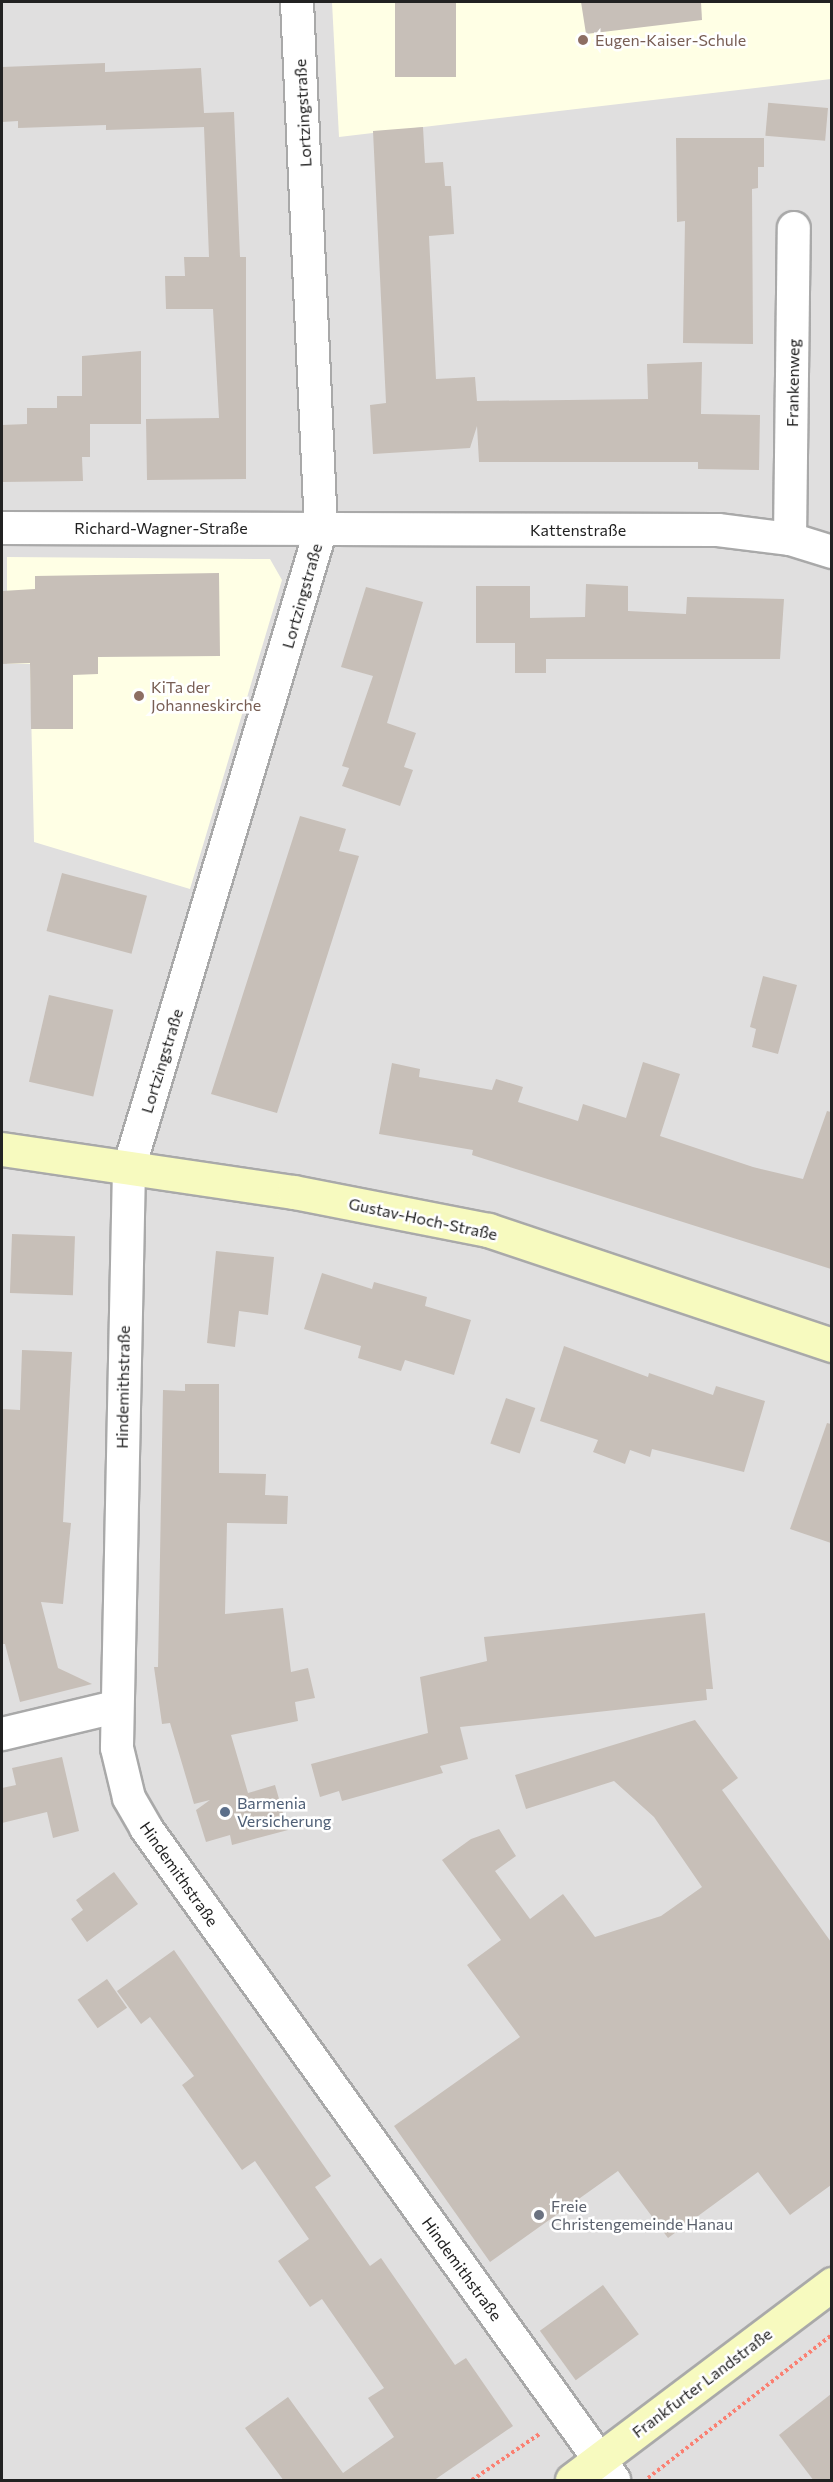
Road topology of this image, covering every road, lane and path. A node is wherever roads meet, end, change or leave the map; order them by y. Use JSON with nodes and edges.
{"nodes":[{"id":1,"x":297,"y":2,"type":"edge"},
{"id":2,"x":794,"y":228,"type":"dead end"},
{"id":3,"x":2,"y":528,"type":"edge"},
{"id":4,"x":321,"y":529,"type":"junction"},
{"id":5,"x":790,"y":538,"type":"junction"},
{"id":6,"x":831,"y":552,"type":"edge"},
{"id":7,"x":2,"y":1149,"type":"edge"},
{"id":8,"x":129,"y":1168,"type":"junction"},
{"id":9,"x":831,"y":1345,"type":"edge"},
{"id":10,"x":115,"y":1707,"type":"junction"},
{"id":11,"x":2,"y":1734,"type":"edge"},
{"id":12,"x":831,"y":2284,"type":"edge"},
{"id":13,"x":831,"y":2335,"type":"edge"},
{"id":14,"x":608,"y":2470,"type":"edge"},
{"id":15,"x":572,"y":2481,"type":"edge"},
{"id":16,"x":645,"y":2481,"type":"edge"}],
"edges":[{"from":1,"to":4,"type":"street","name":"Lortzingstraße"},
{"from":2,"to":5,"type":"street","name":"Frankenweg"},
{"from":3,"to":4,"type":"street","name":"Richard-Wagner-Straße"},
{"from":4,"to":5,"type":"street","name":"Kattenstraße"},
{"from":4,"to":8,"type":"street","name":"Lortzingstraße"},
{"from":5,"to":6,"type":"street","name":"Kattenstraße"},
{"from":7,"to":8,"type":"main road","name":"Gustav-Hoch-Straße"},
{"from":8,"to":9,"type":"main road","name":"Gustav-Hoch-Straße"},
{"from":8,"to":10,"type":"street","name":"Hindemithstraße"},
{"from":10,"to":11,"type":"street"},
{"from":10,"to":14,"type":"street","name":"Hindemithstraße"},
{"from":12,"to":14,"type":"main road","name":"Frankfurter Landstraße"},
{"from":13,"to":16,"type":"path"},
{"from":14,"to":15,"type":"main road","name":"Frankfurter Landstraße"}]}
